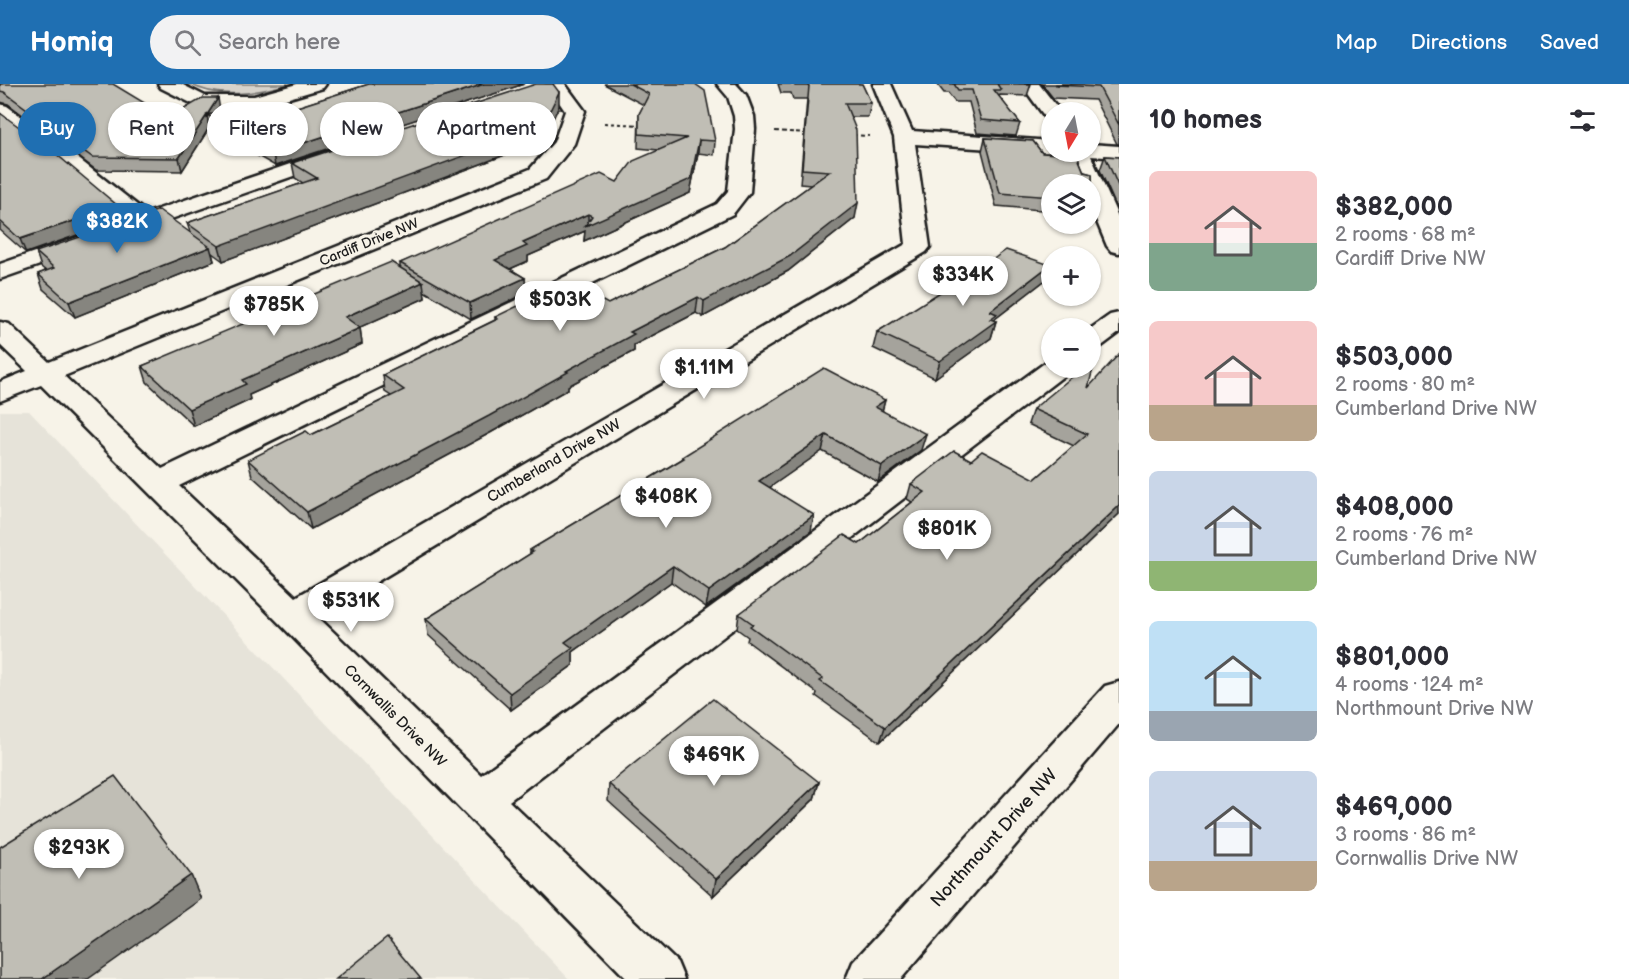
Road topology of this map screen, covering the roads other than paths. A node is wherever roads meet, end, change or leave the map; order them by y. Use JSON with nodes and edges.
{"nodes":[{"id":1,"x":167,"y":84,"type":"edge"},
{"id":2,"x":317,"y":84,"type":"edge"},
{"id":3,"x":726,"y":84,"type":"edge"},
{"id":4,"x":882,"y":84,"type":"edge"},
{"id":5,"x":1030,"y":84,"type":"edge"},
{"id":6,"x":547,"y":86,"type":"edge"},
{"id":7,"x":1044,"y":102,"type":"edge"},
{"id":8,"x":0,"y":110,"type":"edge"},
{"id":9,"x":904,"y":136,"type":"junction"},
{"id":10,"x":1041,"y":146,"type":"edge"},
{"id":11,"x":1101,"y":151,"type":"edge"},
{"id":12,"x":1119,"y":152,"type":"edge"},
{"id":13,"x":333,"y":156,"type":"edge"},
{"id":14,"x":1083,"y":162,"type":"edge"},
{"id":15,"x":144,"y":222,"type":"junction"},
{"id":16,"x":1119,"y":246,"type":"edge"},
{"id":17,"x":0,"y":273,"type":"edge"},
{"id":18,"x":1119,"y":321,"type":"edge"},
{"id":19,"x":0,"y":330,"type":"edge"},
{"id":20,"x":1101,"y":334,"type":"edge"},
{"id":21,"x":47,"y":374,"type":"junction"},
{"id":22,"x":1043,"y":378,"type":"edge"},
{"id":23,"x":0,"y":392,"type":"edge"},
{"id":24,"x":157,"y":484,"type":"junction"},
{"id":25,"x":293,"y":615,"type":"junction"},
{"id":26,"x":1119,"y":697,"type":"edge"},
{"id":27,"x":479,"y":800,"type":"junction"},
{"id":28,"x":660,"y":979,"type":"edge"},
{"id":29,"x":870,"y":979,"type":"edge"}],
"edges":[{"from":1,"to":2,"type":"street"},
{"from":3,"to":24,"type":"street"},
{"from":4,"to":9,"type":"street","name":"Cumberland Drive NW"},
{"from":5,"to":7,"type":"street"},
{"from":6,"to":21,"type":"street","name":"Cardiff Drive NW"},
{"from":8,"to":15,"type":"street"},
{"from":9,"to":10,"type":"street"},
{"from":9,"to":25,"type":"street","name":"Cumberland Drive NW"},
{"from":11,"to":12,"type":"street"},
{"from":13,"to":15,"type":"street"},
{"from":14,"to":16,"type":"street"},
{"from":15,"to":17,"type":"street"},
{"from":18,"to":20,"type":"street"},
{"from":19,"to":21,"type":"street","name":"Cornwallis Drive NW"},
{"from":21,"to":23,"type":"street","name":"Cardiff Drive NW"},
{"from":21,"to":24,"type":"street","name":"Cornwallis Drive NW"},
{"from":22,"to":27,"type":"street"},
{"from":24,"to":25,"type":"street","name":"Cornwallis Drive NW"},
{"from":25,"to":27,"type":"street","name":"Cornwallis Drive NW"},
{"from":26,"to":29,"type":"street","name":"Northmount Drive NW"},
{"from":27,"to":28,"type":"street","name":"Cornwallis Drive NW"}]}
